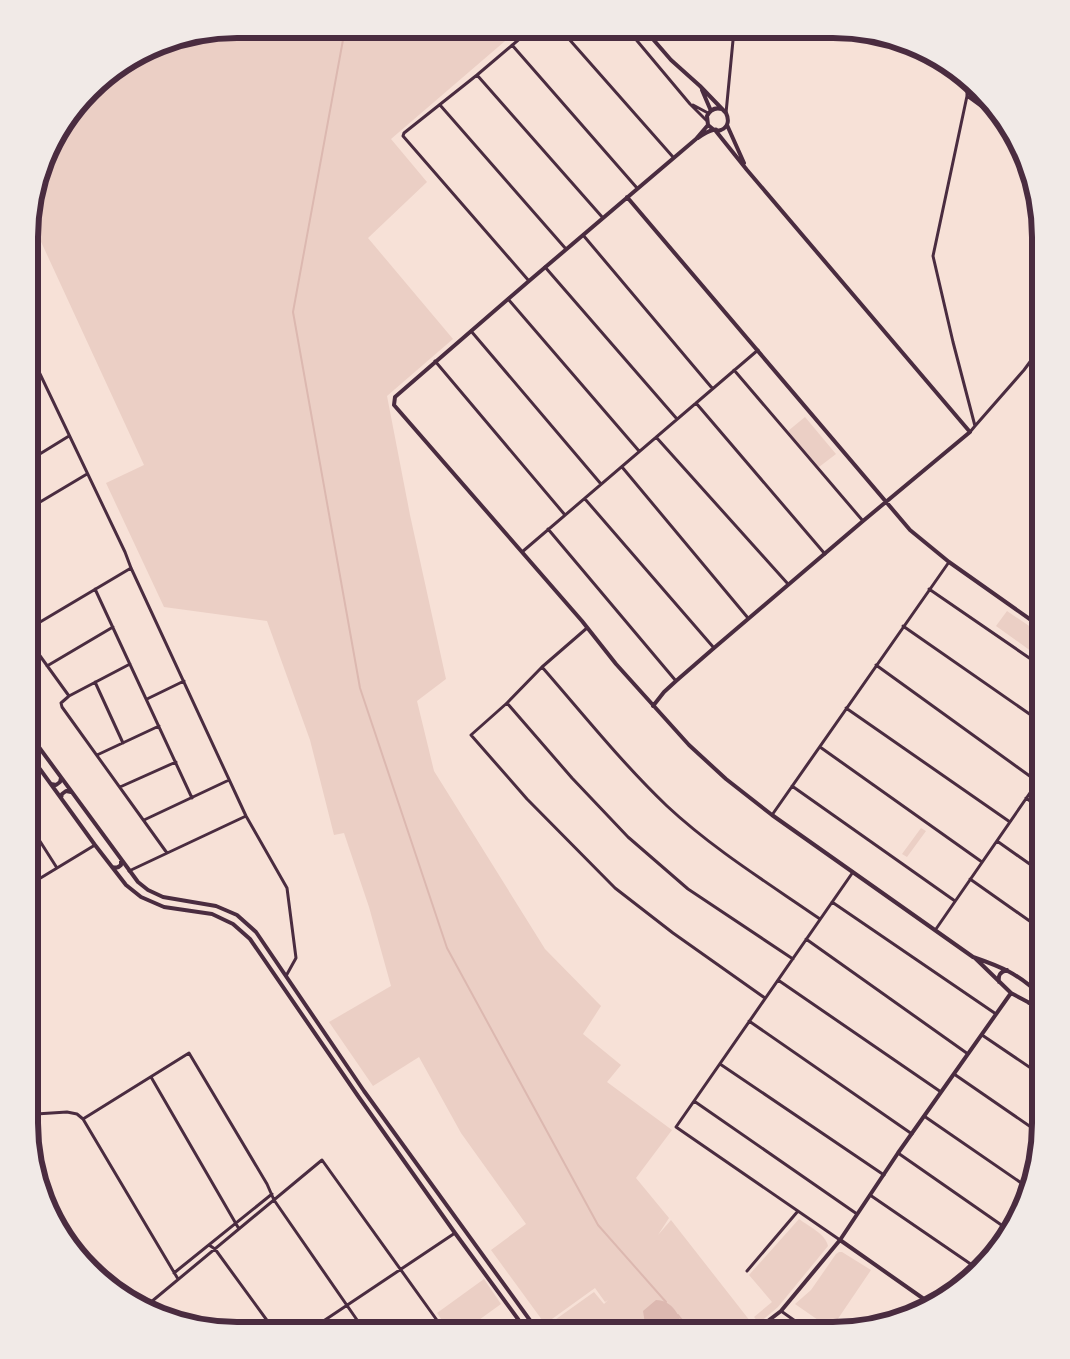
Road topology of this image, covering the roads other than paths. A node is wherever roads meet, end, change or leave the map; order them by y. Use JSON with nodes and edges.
{"nodes":[{"id":1,"x":520,"y":38,"type":"edge"},
{"id":2,"x":568,"y":38,"type":"edge"},
{"id":3,"x":635,"y":38,"type":"edge"},
{"id":4,"x":652,"y":38,"type":"edge"},
{"id":5,"x":733,"y":38,"type":"edge"},
{"id":6,"x":512,"y":45,"type":"junction"},
{"id":7,"x":477,"y":75,"type":"junction"},
{"id":8,"x":700,"y":86,"type":"junction"},
{"id":9,"x":967,"y":89,"type":"edge"},
{"id":10,"x":967,"y":96,"type":"junction"},
{"id":11,"x":690,"y":104,"type":"junction"},
{"id":12,"x":440,"y":105,"type":"junction"},
{"id":13,"x":722,"y":109,"type":"junction"},
{"id":14,"x":987,"y":110,"type":"edge"},
{"id":15,"x":709,"y":112,"type":"junction"},
{"id":16,"x":726,"y":113,"type":"junction"},
{"id":17,"x":706,"y":120,"type":"junction"},
{"id":18,"x":708,"y":125,"type":"junction"},
{"id":19,"x":727,"y":125,"type":"junction"},
{"id":20,"x":714,"y":130,"type":"junction"},
{"id":21,"x":696,"y":138,"type":"junction"},
{"id":22,"x":673,"y":157,"type":"junction"},
{"id":23,"x":746,"y":170,"type":"junction"},
{"id":24,"x":638,"y":188,"type":"junction"},
{"id":25,"x":627,"y":197,"type":"junction"},
{"id":26,"x":603,"y":218,"type":"junction"},
{"id":27,"x":583,"y":235,"type":"junction"},
{"id":28,"x":566,"y":249,"type":"junction"},
{"id":29,"x":545,"y":267,"type":"junction"},
{"id":30,"x":529,"y":280,"type":"junction"},
{"id":31,"x":508,"y":299,"type":"junction"},
{"id":32,"x":471,"y":331,"type":"junction"},
{"id":33,"x":758,"y":350,"type":"junction"},
{"id":34,"x":1032,"y":359,"type":"edge"},
{"id":35,"x":435,"y":361,"type":"junction"},
{"id":36,"x":38,"y":370,"type":"edge"},
{"id":37,"x":734,"y":370,"type":"junction"},
{"id":38,"x":712,"y":388,"type":"junction"},
{"id":39,"x":696,"y":403,"type":"junction"},
{"id":40,"x":677,"y":419,"type":"junction"},
{"id":41,"x":970,"y":432,"type":"junction"},
{"id":42,"x":69,"y":436,"type":"junction"},
{"id":43,"x":656,"y":437,"type":"junction"},
{"id":44,"x":640,"y":451,"type":"junction"},
{"id":45,"x":38,"y":454,"type":"edge"},
{"id":46,"x":622,"y":467,"type":"junction"},
{"id":47,"x":87,"y":474,"type":"junction"},
{"id":48,"x":601,"y":484,"type":"junction"},
{"id":49,"x":585,"y":499,"type":"junction"},
{"id":50,"x":886,"y":501,"type":"junction"},
{"id":51,"x":38,"y":503,"type":"edge"},
{"id":52,"x":565,"y":515,"type":"junction"},
{"id":53,"x":863,"y":521,"type":"junction"},
{"id":54,"x":548,"y":529,"type":"junction"},
{"id":55,"x":522,"y":552,"type":"junction"},
{"id":56,"x":825,"y":554,"type":"junction"},
{"id":57,"x":948,"y":562,"type":"junction"},
{"id":58,"x":131,"y":568,"type":"junction"},
{"id":59,"x":788,"y":584,"type":"junction"},
{"id":60,"x":95,"y":589,"type":"junction"},
{"id":61,"x":929,"y":589,"type":"junction"},
{"id":62,"x":748,"y":618,"type":"junction"},
{"id":63,"x":1032,"y":621,"type":"edge"},
{"id":64,"x":38,"y":623,"type":"edge"},
{"id":65,"x":903,"y":626,"type":"junction"},
{"id":66,"x":113,"y":627,"type":"junction"},
{"id":67,"x":587,"y":628,"type":"junction"},
{"id":68,"x":714,"y":648,"type":"junction"},
{"id":69,"x":38,"y":653,"type":"edge"},
{"id":70,"x":1032,"y":660,"type":"edge"},
{"id":71,"x":130,"y":664,"type":"junction"},
{"id":72,"x":876,"y":665,"type":"junction"},
{"id":73,"x":47,"y":666,"type":"junction"},
{"id":74,"x":542,"y":667,"type":"junction"},
{"id":75,"x":676,"y":681,"type":"junction"},
{"id":76,"x":95,"y":682,"type":"junction"},
{"id":77,"x":184,"y":682,"type":"junction"},
{"id":78,"x":69,"y":696,"type":"junction"},
{"id":79,"x":146,"y":699,"type":"junction"},
{"id":80,"x":507,"y":703,"type":"junction"},
{"id":81,"x":653,"y":706,"type":"junction"},
{"id":82,"x":846,"y":708,"type":"junction"},
{"id":83,"x":1032,"y":716,"type":"edge"},
{"id":84,"x":159,"y":726,"type":"junction"},
{"id":85,"x":123,"y":743,"type":"junction"},
{"id":86,"x":38,"y":746,"type":"edge"},
{"id":87,"x":819,"y":746,"type":"junction"},
{"id":88,"x":97,"y":755,"type":"junction"},
{"id":89,"x":176,"y":762,"type":"junction"},
{"id":90,"x":38,"y":765,"type":"edge"},
{"id":91,"x":61,"y":778,"type":"junction"},
{"id":92,"x":1032,"y":778,"type":"edge"},
{"id":93,"x":230,"y":780,"type":"junction"},
{"id":94,"x":51,"y":784,"type":"junction"},
{"id":95,"x":792,"y":786,"type":"junction"},
{"id":96,"x":120,"y":788,"type":"junction"},
{"id":97,"x":1032,"y":790,"type":"edge"},
{"id":98,"x":71,"y":792,"type":"junction"},
{"id":99,"x":61,"y":798,"type":"junction"},
{"id":100,"x":192,"y":798,"type":"junction"},
{"id":101,"x":1026,"y":798,"type":"junction"},
{"id":102,"x":1032,"y":802,"type":"edge"},
{"id":103,"x":772,"y":815,"type":"junction"},
{"id":104,"x":246,"y":816,"type":"junction"},
{"id":105,"x":144,"y":820,"type":"junction"},
{"id":106,"x":1010,"y":822,"type":"junction"},
{"id":107,"x":38,"y":838,"type":"edge"},
{"id":108,"x":997,"y":841,"type":"junction"},
{"id":109,"x":95,"y":845,"type":"junction"},
{"id":110,"x":167,"y":853,"type":"junction"},
{"id":111,"x":122,"y":861,"type":"junction"},
{"id":112,"x":982,"y":862,"type":"junction"},
{"id":113,"x":1032,"y":866,"type":"edge"},
{"id":114,"x":112,"y":867,"type":"junction"},
{"id":115,"x":57,"y":868,"type":"junction"},
{"id":116,"x":128,"y":870,"type":"junction"},
{"id":117,"x":853,"y":872,"type":"junction"},
{"id":118,"x":120,"y":876,"type":"junction"},
{"id":119,"x":970,"y":879,"type":"junction"},
{"id":120,"x":38,"y":880,"type":"edge"},
{"id":121,"x":157,"y":894,"type":"junction"},
{"id":122,"x":955,"y":901,"type":"junction"},
{"id":123,"x":152,"y":902,"type":"junction"},
{"id":124,"x":832,"y":902,"type":"junction"},
{"id":125,"x":820,"y":919,"type":"junction"},
{"id":126,"x":1032,"y":923,"type":"edge"},
{"id":127,"x":936,"y":929,"type":"junction"},
{"id":128,"x":806,"y":939,"type":"junction"},
{"id":129,"x":973,"y":957,"type":"junction"},
{"id":130,"x":793,"y":959,"type":"junction"},
{"id":131,"x":1007,"y":970,"type":"junction"},
{"id":132,"x":286,"y":976,"type":"junction"},
{"id":133,"x":778,"y":980,"type":"junction"},
{"id":134,"x":999,"y":983,"type":"junction"},
{"id":135,"x":1032,"y":988,"type":"edge"},
{"id":136,"x":1011,"y":993,"type":"junction"},
{"id":137,"x":765,"y":998,"type":"junction"},
{"id":138,"x":1032,"y":1001,"type":"edge"},
{"id":139,"x":1029,"y":1003,"type":"junction"},
{"id":140,"x":1032,"y":1004,"type":"edge"},
{"id":141,"x":996,"y":1014,"type":"junction"},
{"id":142,"x":749,"y":1022,"type":"junction"},
{"id":143,"x":982,"y":1035,"type":"junction"},
{"id":144,"x":968,"y":1054,"type":"junction"},
{"id":145,"x":720,"y":1064,"type":"junction"},
{"id":146,"x":1032,"y":1069,"type":"edge"},
{"id":147,"x":954,"y":1074,"type":"junction"},
{"id":148,"x":150,"y":1077,"type":"junction"},
{"id":149,"x":364,"y":1091,"type":"junction"},
{"id":150,"x":941,"y":1092,"type":"junction"},
{"id":151,"x":358,"y":1096,"type":"junction"},
{"id":152,"x":694,"y":1101,"type":"junction"},
{"id":153,"x":38,"y":1114,"type":"edge"},
{"id":154,"x":924,"y":1116,"type":"junction"},
{"id":155,"x":83,"y":1119,"type":"junction"},
{"id":156,"x":1032,"y":1128,"type":"edge"},
{"id":157,"x":912,"y":1134,"type":"junction"},
{"id":158,"x":898,"y":1153,"type":"junction"},
{"id":159,"x":884,"y":1175,"type":"junction"},
{"id":160,"x":1023,"y":1183,"type":"edge"},
{"id":161,"x":272,"y":1194,"type":"junction"},
{"id":162,"x":870,"y":1195,"type":"junction"},
{"id":163,"x":274,"y":1200,"type":"junction"},
{"id":164,"x":798,"y":1211,"type":"junction"},
{"id":165,"x":857,"y":1214,"type":"junction"},
{"id":166,"x":235,"y":1223,"type":"junction"},
{"id":167,"x":1003,"y":1226,"type":"edge"},
{"id":168,"x":239,"y":1229,"type":"junction"},
{"id":169,"x":455,"y":1233,"type":"junction"},
{"id":170,"x":840,"y":1240,"type":"junction"},
{"id":171,"x":209,"y":1245,"type":"junction"},
{"id":172,"x":215,"y":1249,"type":"junction"},
{"id":173,"x":972,"y":1265,"type":"edge"},
{"id":174,"x":401,"y":1270,"type":"junction"},
{"id":175,"x":747,"y":1271,"type":"dead end"},
{"id":176,"x":174,"y":1273,"type":"junction"},
{"id":177,"x":178,"y":1279,"type":"junction"},
{"id":178,"x":503,"y":1281,"type":"junction"},
{"id":179,"x":495,"y":1286,"type":"junction"},
{"id":180,"x":510,"y":1292,"type":"junction"},
{"id":181,"x":503,"y":1297,"type":"junction"},
{"id":182,"x":925,"y":1300,"type":"edge"},
{"id":183,"x":151,"y":1302,"type":"edge"},
{"id":184,"x":346,"y":1305,"type":"junction"},
{"id":185,"x":781,"y":1311,"type":"junction"},
{"id":186,"x":268,"y":1322,"type":"edge"},
{"id":187,"x":322,"y":1322,"type":"edge"},
{"id":188,"x":358,"y":1322,"type":"edge"},
{"id":189,"x":438,"y":1322,"type":"edge"},
{"id":190,"x":520,"y":1322,"type":"edge"},
{"id":191,"x":531,"y":1322,"type":"edge"},
{"id":192,"x":767,"y":1322,"type":"edge"},
{"id":193,"x":797,"y":1322,"type":"edge"}],
"edges":[{"from":1,"to":6,"type":"street"},
{"from":2,"to":22,"type":"street"},
{"from":3,"to":11,"type":"street"},
{"from":4,"to":8,"type":"street"},
{"from":5,"to":16,"type":"street"},
{"from":6,"to":7,"type":"street"},
{"from":6,"to":24,"type":"street"},
{"from":7,"to":12,"type":"street"},
{"from":7,"to":26,"type":"street"},
{"from":8,"to":13,"type":"street"},
{"from":8,"to":15,"type":"street"},
{"from":9,"to":10,"type":"street"},
{"from":10,"to":14,"type":"street"},
{"from":10,"to":41,"type":"street"},
{"from":11,"to":15,"type":"street"},
{"from":11,"to":17,"type":"street"},
{"from":12,"to":28,"type":"street"},
{"from":12,"to":30,"type":"street"},
{"from":13,"to":15,"type":"street"},
{"from":13,"to":16,"type":"street"},
{"from":15,"to":17,"type":"street"},
{"from":16,"to":19,"type":"street"},
{"from":17,"to":18,"type":"street"},
{"from":18,"to":20,"type":"street"},
{"from":18,"to":21,"type":"street"},
{"from":19,"to":20,"type":"street"},
{"from":19,"to":23,"type":"street"},
{"from":20,"to":21,"type":"street"},
{"from":20,"to":23,"type":"street"},
{"from":21,"to":22,"type":"street"},
{"from":22,"to":24,"type":"street"},
{"from":23,"to":41,"type":"street"},
{"from":24,"to":25,"type":"street"},
{"from":25,"to":26,"type":"street"},
{"from":25,"to":33,"type":"street"},
{"from":26,"to":27,"type":"street"},
{"from":27,"to":28,"type":"street"},
{"from":27,"to":38,"type":"street"},
{"from":28,"to":29,"type":"street"},
{"from":29,"to":30,"type":"street"},
{"from":29,"to":40,"type":"street"},
{"from":30,"to":31,"type":"street"},
{"from":31,"to":32,"type":"street"},
{"from":31,"to":44,"type":"street"},
{"from":32,"to":35,"type":"street"},
{"from":32,"to":48,"type":"street"},
{"from":33,"to":37,"type":"street"},
{"from":33,"to":50,"type":"street"},
{"from":34,"to":41,"type":"street"},
{"from":35,"to":52,"type":"street"},
{"from":35,"to":55,"type":"street"},
{"from":36,"to":42,"type":"street"},
{"from":37,"to":38,"type":"street"},
{"from":37,"to":53,"type":"street"},
{"from":38,"to":39,"type":"street"},
{"from":39,"to":40,"type":"street"},
{"from":39,"to":56,"type":"street"},
{"from":40,"to":43,"type":"street"},
{"from":41,"to":50,"type":"street"},
{"from":42,"to":45,"type":"street"},
{"from":42,"to":47,"type":"street"},
{"from":43,"to":44,"type":"street"},
{"from":43,"to":59,"type":"street"},
{"from":44,"to":46,"type":"street"},
{"from":46,"to":48,"type":"street"},
{"from":46,"to":62,"type":"street"},
{"from":47,"to":51,"type":"street"},
{"from":47,"to":58,"type":"street"},
{"from":48,"to":49,"type":"street"},
{"from":49,"to":52,"type":"street"},
{"from":49,"to":68,"type":"street"},
{"from":50,"to":53,"type":"street"},
{"from":50,"to":57,"type":"street"},
{"from":52,"to":54,"type":"street"},
{"from":53,"to":56,"type":"street"},
{"from":54,"to":55,"type":"street"},
{"from":54,"to":75,"type":"street"},
{"from":55,"to":67,"type":"street"},
{"from":56,"to":59,"type":"street"},
{"from":57,"to":61,"type":"street"},
{"from":57,"to":63,"type":"street"},
{"from":58,"to":60,"type":"street"},
{"from":58,"to":77,"type":"street"},
{"from":59,"to":62,"type":"street"},
{"from":60,"to":64,"type":"street"},
{"from":60,"to":66,"type":"street"},
{"from":61,"to":65,"type":"street"},
{"from":61,"to":70,"type":"street"},
{"from":62,"to":68,"type":"street"},
{"from":65,"to":72,"type":"street"},
{"from":65,"to":83,"type":"street"},
{"from":66,"to":71,"type":"street"},
{"from":66,"to":73,"type":"street"},
{"from":67,"to":74,"type":"street"},
{"from":67,"to":81,"type":"street"},
{"from":68,"to":75,"type":"street"},
{"from":69,"to":73,"type":"street"},
{"from":71,"to":76,"type":"street"},
{"from":71,"to":79,"type":"street"},
{"from":72,"to":82,"type":"street"},
{"from":72,"to":92,"type":"street"},
{"from":73,"to":78,"type":"street"},
{"from":74,"to":80,"type":"street"},
{"from":74,"to":125,"type":"street"},
{"from":75,"to":81,"type":"street"},
{"from":76,"to":78,"type":"street"},
{"from":76,"to":85,"type":"street"},
{"from":77,"to":79,"type":"street"},
{"from":77,"to":93,"type":"street"},
{"from":78,"to":88,"type":"street"},
{"from":79,"to":84,"type":"street"},
{"from":80,"to":130,"type":"street"},
{"from":80,"to":137,"type":"street"},
{"from":81,"to":103,"type":"street"},
{"from":82,"to":87,"type":"street"},
{"from":82,"to":106,"type":"street"},
{"from":84,"to":85,"type":"street"},
{"from":84,"to":89,"type":"street"},
{"from":85,"to":88,"type":"street"},
{"from":86,"to":91,"type":"street"},
{"from":87,"to":95,"type":"street"},
{"from":87,"to":112,"type":"street"},
{"from":88,"to":96,"type":"street"},
{"from":89,"to":96,"type":"street"},
{"from":89,"to":100,"type":"street"},
{"from":90,"to":94,"type":"street"},
{"from":91,"to":94,"type":"street"},
{"from":91,"to":98,"type":"street"},
{"from":93,"to":100,"type":"street"},
{"from":93,"to":104,"type":"street"},
{"from":94,"to":99,"type":"street"},
{"from":95,"to":103,"type":"street"},
{"from":95,"to":122,"type":"street"},
{"from":96,"to":105,"type":"street"},
{"from":97,"to":101,"type":"street"},
{"from":98,"to":99,"type":"street"},
{"from":98,"to":111,"type":"street"},
{"from":99,"to":109,"type":"street"},
{"from":100,"to":105,"type":"street"},
{"from":101,"to":102,"type":"street"},
{"from":101,"to":106,"type":"street"},
{"from":103,"to":117,"type":"street"},
{"from":104,"to":110,"type":"street"},
{"from":104,"to":132,"type":"street"},
{"from":105,"to":110,"type":"street"},
{"from":106,"to":108,"type":"street"},
{"from":107,"to":115,"type":"street"},
{"from":108,"to":112,"type":"street"},
{"from":108,"to":113,"type":"street"},
{"from":109,"to":114,"type":"street"},
{"from":109,"to":115,"type":"street"},
{"from":110,"to":116,"type":"street"},
{"from":111,"to":114,"type":"street"},
{"from":111,"to":116,"type":"street"},
{"from":112,"to":119,"type":"street"},
{"from":114,"to":118,"type":"street"},
{"from":115,"to":120,"type":"street"},
{"from":116,"to":118,"type":"street"},
{"from":116,"to":121,"type":"street"},
{"from":117,"to":124,"type":"street"},
{"from":117,"to":127,"type":"street"},
{"from":118,"to":123,"type":"street"},
{"from":119,"to":122,"type":"street"},
{"from":119,"to":126,"type":"street"},
{"from":121,"to":123,"type":"street"},
{"from":121,"to":132,"type":"street"},
{"from":122,"to":127,"type":"street"},
{"from":123,"to":151,"type":"street"},
{"from":124,"to":125,"type":"street"},
{"from":124,"to":141,"type":"street"},
{"from":125,"to":128,"type":"street"},
{"from":127,"to":129,"type":"street"},
{"from":128,"to":130,"type":"street"},
{"from":128,"to":144,"type":"street"},
{"from":129,"to":131,"type":"street"},
{"from":129,"to":134,"type":"street"},
{"from":130,"to":133,"type":"street"},
{"from":131,"to":134,"type":"street"},
{"from":131,"to":135,"type":"street"},
{"from":132,"to":149,"type":"street"},
{"from":133,"to":137,"type":"street"},
{"from":133,"to":150,"type":"street"},
{"from":134,"to":136,"type":"street"},
{"from":136,"to":139,"type":"street"},
{"from":136,"to":141,"type":"street"},
{"from":137,"to":142,"type":"street"},
{"from":138,"to":139,"type":"street"},
{"from":139,"to":140,"type":"street"},
{"from":141,"to":143,"type":"street"},
{"from":142,"to":145,"type":"street"},
{"from":142,"to":157,"type":"street"},
{"from":143,"to":144,"type":"street"},
{"from":143,"to":146,"type":"street"},
{"from":144,"to":147,"type":"street"},
{"from":145,"to":152,"type":"street"},
{"from":145,"to":159,"type":"street"},
{"from":147,"to":150,"type":"street"},
{"from":147,"to":156,"type":"street"},
{"from":148,"to":155,"type":"street"},
{"from":148,"to":161,"type":"street"},
{"from":148,"to":166,"type":"street"},
{"from":149,"to":151,"type":"street"},
{"from":149,"to":178,"type":"street"},
{"from":150,"to":154,"type":"street"},
{"from":151,"to":169,"type":"street"},
{"from":152,"to":164,"type":"street"},
{"from":152,"to":165,"type":"street"},
{"from":153,"to":155,"type":"street"},
{"from":154,"to":157,"type":"street"},
{"from":154,"to":160,"type":"street"},
{"from":155,"to":176,"type":"street"},
{"from":157,"to":158,"type":"street"},
{"from":158,"to":159,"type":"street"},
{"from":158,"to":167,"type":"street"},
{"from":159,"to":162,"type":"street"},
{"from":161,"to":163,"type":"street"},
{"from":161,"to":166,"type":"street"},
{"from":162,"to":165,"type":"street"},
{"from":162,"to":173,"type":"street"},
{"from":163,"to":168,"type":"street"},
{"from":163,"to":174,"type":"street"},
{"from":163,"to":184,"type":"street"},
{"from":164,"to":170,"type":"street"},
{"from":164,"to":175,"type":"street"},
{"from":165,"to":170,"type":"street"},
{"from":166,"to":168,"type":"street"},
{"from":166,"to":171,"type":"street"},
{"from":168,"to":172,"type":"street"},
{"from":169,"to":174,"type":"street"},
{"from":169,"to":179,"type":"street"},
{"from":170,"to":182,"type":"street"},
{"from":170,"to":185,"type":"street"},
{"from":171,"to":172,"type":"street"},
{"from":171,"to":176,"type":"street"},
{"from":172,"to":177,"type":"street"},
{"from":172,"to":186,"type":"street"},
{"from":174,"to":184,"type":"street"},
{"from":174,"to":189,"type":"street"},
{"from":176,"to":177,"type":"street"},
{"from":177,"to":183,"type":"street"},
{"from":178,"to":179,"type":"street"},
{"from":178,"to":180,"type":"street"},
{"from":179,"to":181,"type":"street"},
{"from":180,"to":181,"type":"street"},
{"from":180,"to":191,"type":"street"},
{"from":181,"to":190,"type":"street"},
{"from":184,"to":187,"type":"street"},
{"from":184,"to":188,"type":"street"},
{"from":185,"to":192,"type":"street"},
{"from":185,"to":193,"type":"street"}]}
